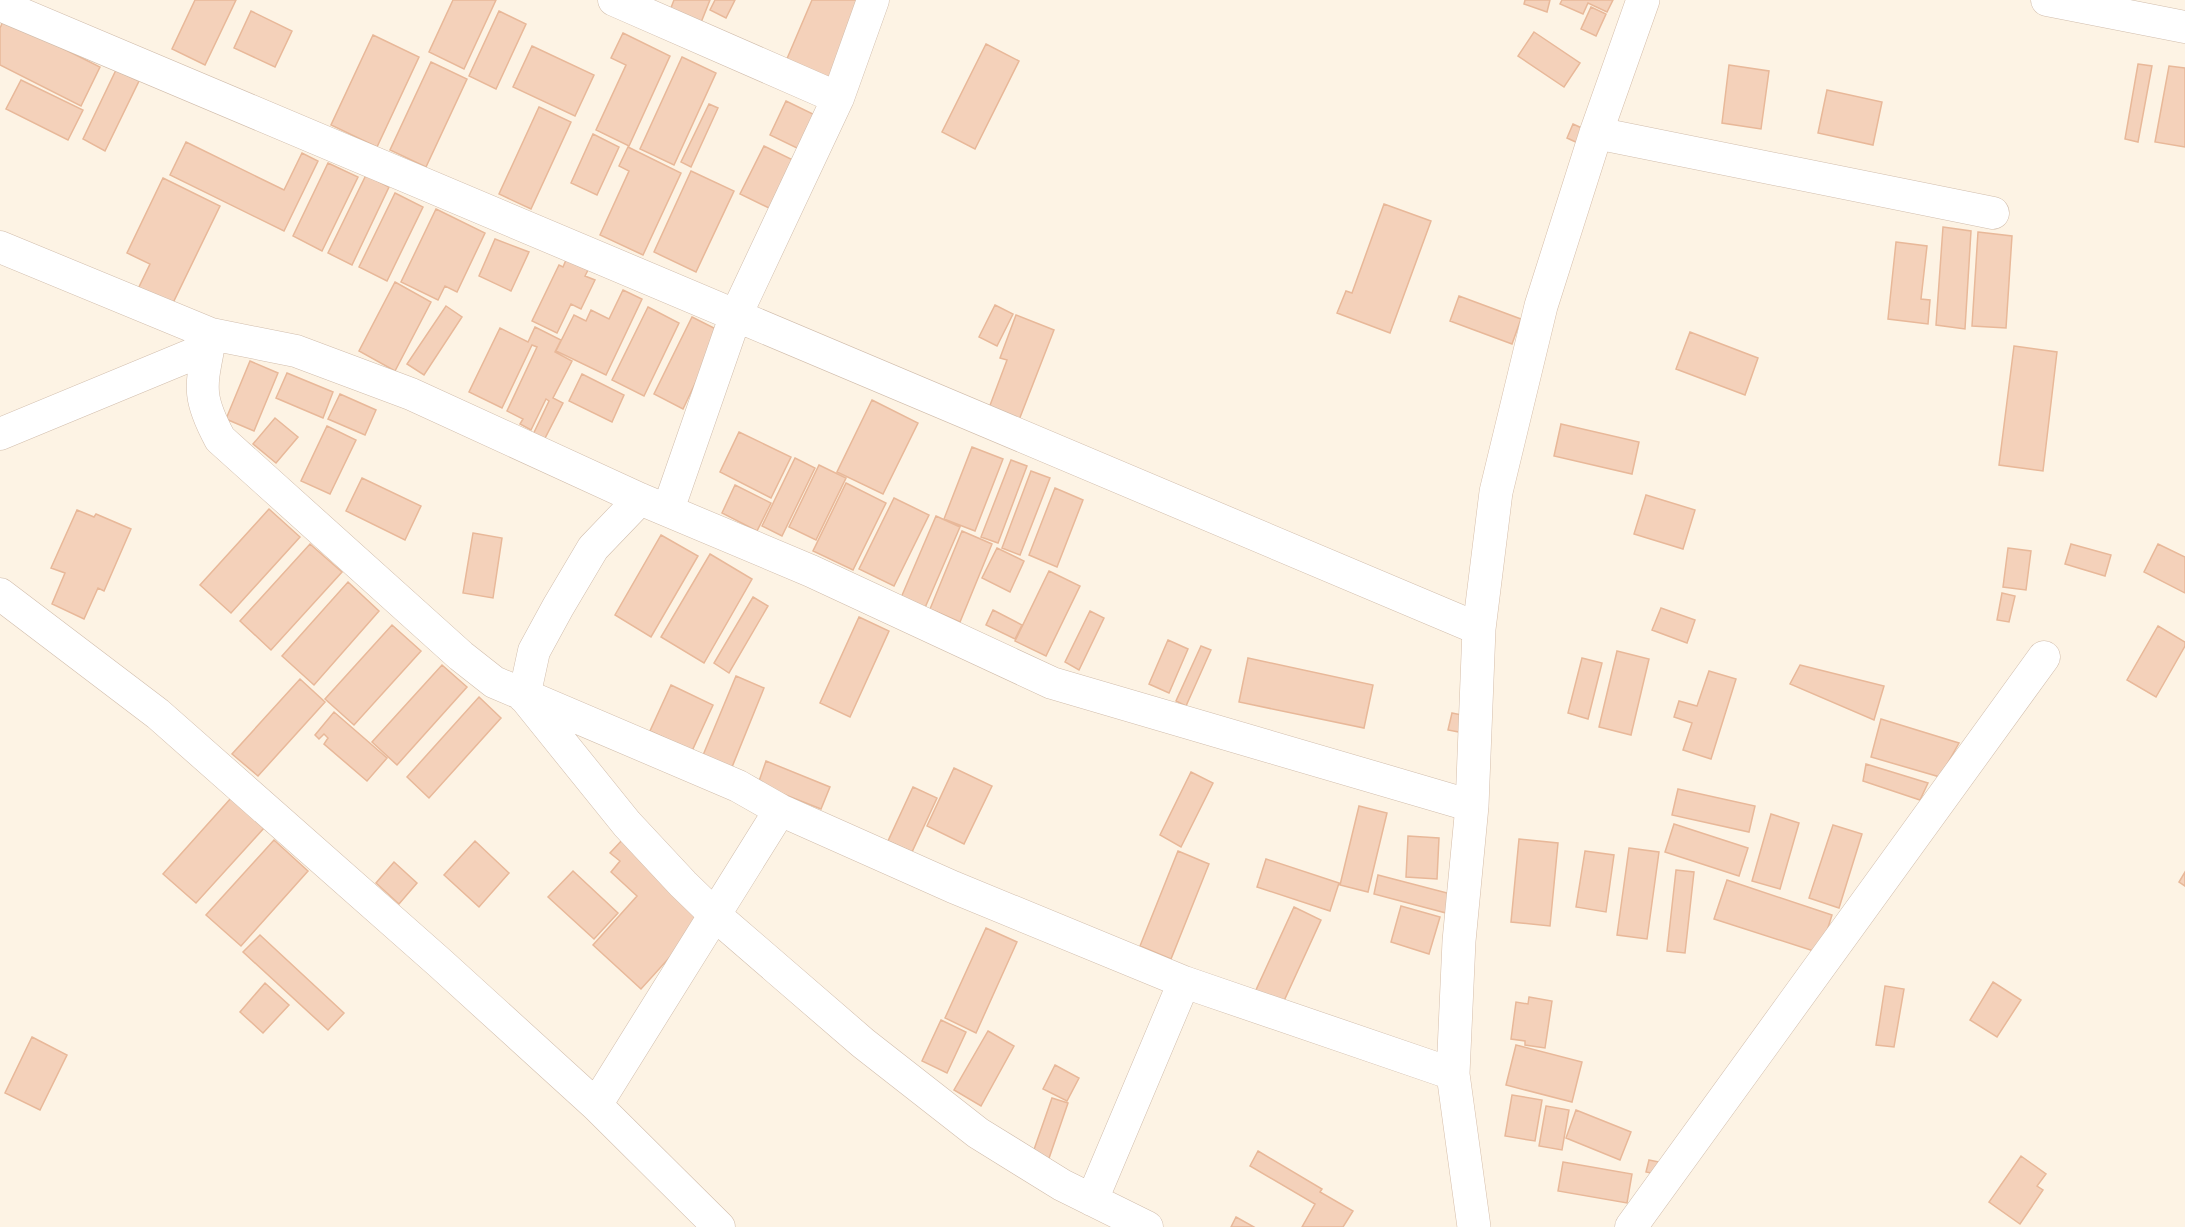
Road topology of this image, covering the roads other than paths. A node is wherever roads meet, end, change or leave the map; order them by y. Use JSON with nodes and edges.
{"nodes":[{"id":1,"x":614,"y":0,"type":"edge"},
{"id":2,"x":873,"y":0,"type":"edge"},
{"id":3,"x":1643,"y":0,"type":"edge"},
{"id":4,"x":2047,"y":0,"type":"edge"},
{"id":5,"x":0,"y":4,"type":"edge"},
{"id":6,"x":2185,"y":27,"type":"edge"},
{"id":7,"x":838,"y":98,"type":"junction"},
{"id":8,"x":1596,"y":133,"type":"junction"},
{"id":9,"x":1993,"y":213,"type":"dead end"},
{"id":10,"x":0,"y":247,"type":"edge"},
{"id":11,"x":735,"y":317,"type":"junction"},
{"id":12,"x":209,"y":341,"type":"junction"},
{"id":13,"x":0,"y":434,"type":"edge"},
{"id":14,"x":654,"y":504,"type":"junction"},
{"id":15,"x":0,"y":594,"type":"edge"},
{"id":16,"x":1479,"y":629,"type":"junction"},
{"id":17,"x":2044,"y":657,"type":"dead end"},
{"id":18,"x":524,"y":697,"type":"junction"},
{"id":19,"x":1472,"y":806,"type":"junction"},
{"id":20,"x":780,"y":810,"type":"junction"},
{"id":21,"x":716,"y":916,"type":"junction"},
{"id":22,"x":1184,"y":982,"type":"junction"},
{"id":23,"x":1453,"y":1074,"type":"junction"},
{"id":24,"x":596,"y":1105,"type":"junction"},
{"id":25,"x":1092,"y":1200,"type":"junction"},
{"id":26,"x":719,"y":1227,"type":"edge"},
{"id":27,"x":1147,"y":1227,"type":"edge"},
{"id":28,"x":1474,"y":1227,"type":"edge"},
{"id":29,"x":1631,"y":1227,"type":"edge"}],
"edges":[{"from":1,"to":7,"type":"street"},
{"from":2,"to":7,"type":"street"},
{"from":3,"to":8,"type":"street"},
{"from":4,"to":6,"type":"street"},
{"from":5,"to":11,"type":"street"},
{"from":7,"to":11,"type":"street"},
{"from":8,"to":9,"type":"street"},
{"from":8,"to":16,"type":"street"},
{"from":10,"to":12,"type":"street"},
{"from":11,"to":14,"type":"street"},
{"from":11,"to":16,"type":"street"},
{"from":12,"to":13,"type":"street"},
{"from":12,"to":14,"type":"street"},
{"from":12,"to":18,"type":"street"},
{"from":14,"to":18,"type":"street"},
{"from":14,"to":19,"type":"street"},
{"from":15,"to":24,"type":"street"},
{"from":16,"to":19,"type":"street"},
{"from":17,"to":29,"type":"street"},
{"from":18,"to":20,"type":"street"},
{"from":18,"to":21,"type":"street"},
{"from":19,"to":23,"type":"street"},
{"from":20,"to":21,"type":"street"},
{"from":20,"to":22,"type":"street"},
{"from":21,"to":24,"type":"street"},
{"from":21,"to":25,"type":"street"},
{"from":22,"to":23,"type":"street"},
{"from":22,"to":25,"type":"street"},
{"from":23,"to":28,"type":"street"},
{"from":24,"to":26,"type":"street"},
{"from":25,"to":27,"type":"street"}]}
